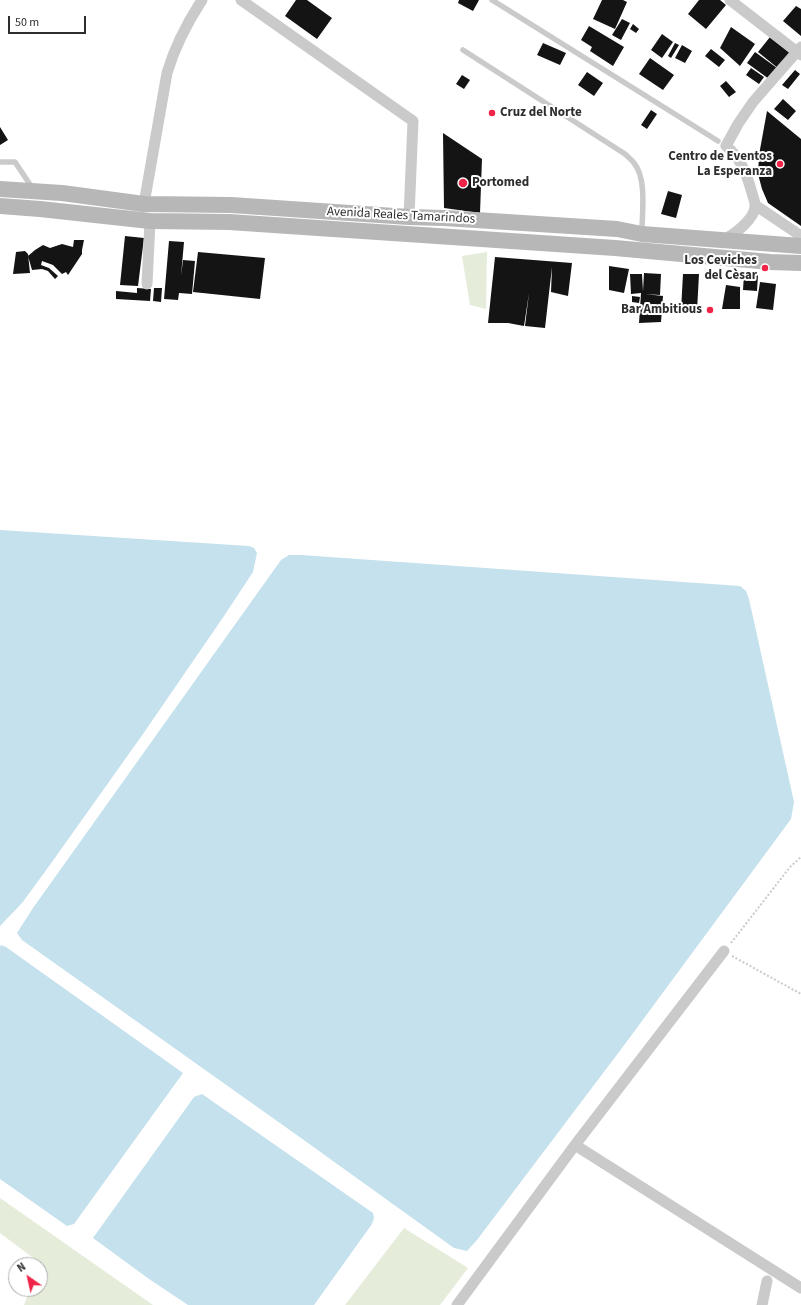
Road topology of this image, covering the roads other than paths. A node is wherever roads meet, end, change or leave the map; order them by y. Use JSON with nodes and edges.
{"nodes":[{"id":1,"x":202,"y":0,"type":"edge"},
{"id":2,"x":241,"y":0,"type":"edge"},
{"id":3,"x":492,"y":0,"type":"edge"},
{"id":4,"x":730,"y":0,"type":"edge"},
{"id":5,"x":463,"y":50,"type":"dead end"},
{"id":6,"x":800,"y":51,"type":"edge"},
{"id":7,"x":718,"y":141,"type":"dead end"},
{"id":8,"x":0,"y":162,"type":"edge"},
{"id":9,"x":0,"y":189,"type":"edge"},
{"id":10,"x":38,"y":191,"type":"junction"},
{"id":11,"x":144,"y":204,"type":"junction"},
{"id":12,"x":755,"y":205,"type":"junction"},
{"id":13,"x":0,"y":206,"type":"edge"},
{"id":14,"x":40,"y":209,"type":"junction"},
{"id":15,"x":409,"y":218,"type":"junction"},
{"id":16,"x":444,"y":218,"type":"junction"},
{"id":17,"x":150,"y":221,"type":"junction"},
{"id":18,"x":642,"y":234,"type":"junction"},
{"id":19,"x":443,"y":236,"type":"junction"},
{"id":20,"x":801,"y":236,"type":"edge"},
{"id":21,"x":722,"y":241,"type":"junction"},
{"id":22,"x":770,"y":244,"type":"junction"},
{"id":23,"x":801,"y":246,"type":"edge"},
{"id":24,"x":770,"y":262,"type":"junction"},
{"id":25,"x":801,"y":263,"type":"edge"},
{"id":26,"x":147,"y":284,"type":"dead end"},
{"id":27,"x":724,"y":951,"type":"road end"},
{"id":28,"x":575,"y":1145,"type":"junction"},
{"id":29,"x":767,"y":1281,"type":"dead end"},
{"id":30,"x":801,"y":1288,"type":"edge"},
{"id":31,"x":457,"y":1305,"type":"edge"},
{"id":32,"x":762,"y":1305,"type":"edge"}],
"edges":[{"from":1,"to":11,"type":"street"},
{"from":2,"to":15,"type":"street"},
{"from":3,"to":7,"type":"lane"},
{"from":4,"to":6,"type":"street"},
{"from":5,"to":18,"type":"lane"},
{"from":6,"to":12,"type":"street"},
{"from":8,"to":10,"type":"lane"},
{"from":9,"to":10,"type":"main road","name":"Avenida Reales Tamarindos"},
{"from":10,"to":11,"type":"main road","name":"Avenida Reales Tamarindos"},
{"from":10,"to":14,"type":"main road"},
{"from":11,"to":15,"type":"main road","name":"Avenida Reales Tamarindos"},
{"from":12,"to":20,"type":"street"},
{"from":12,"to":21,"type":"street"},
{"from":13,"to":14,"type":"main road","name":"Avenida Reales Tamarindos"},
{"from":14,"to":17,"type":"main road","name":"Avenida Reales Tamarindos"},
{"from":15,"to":16,"type":"main road","name":"Avenida Reales Tamarindos"},
{"from":16,"to":18,"type":"main road","name":"Avenida Reales Tamarindos"},
{"from":16,"to":19,"type":"main road"},
{"from":17,"to":19,"type":"main road","name":"Avenida Reales Tamarindos"},
{"from":17,"to":26,"type":"street"},
{"from":18,"to":21,"type":"main road","name":"Avenida Reales Tamarindos"},
{"from":19,"to":24,"type":"main road","name":"Avenida Reales Tamarindos"},
{"from":21,"to":22,"type":"main road","name":"Avenida Reales Tamarindos"},
{"from":22,"to":23,"type":"main road","name":"Avenida Reales Tamarindos"},
{"from":22,"to":24,"type":"street"},
{"from":24,"to":25,"type":"main road","name":"Avenida Reales Tamarindos"},
{"from":27,"to":28,"type":"street"},
{"from":28,"to":30,"type":"street"},
{"from":28,"to":31,"type":"street"},
{"from":29,"to":32,"type":"street"}]}
